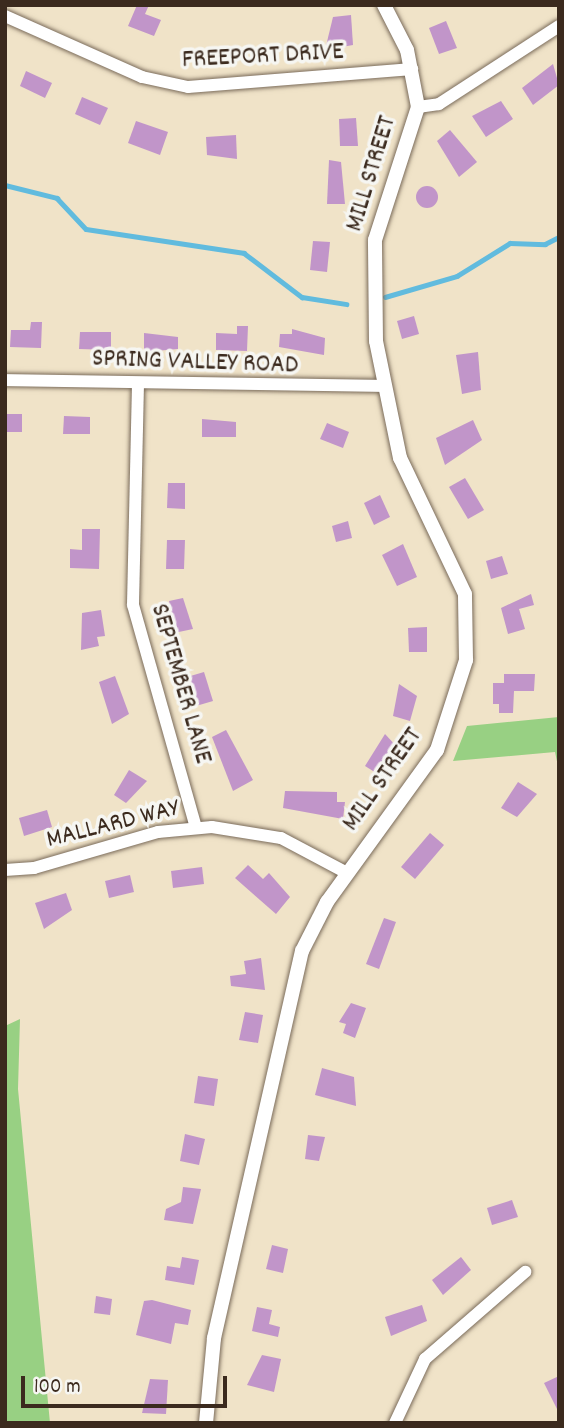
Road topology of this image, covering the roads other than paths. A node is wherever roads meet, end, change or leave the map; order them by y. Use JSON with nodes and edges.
{"nodes":[{"id":1,"x":384,"y":5,"type":"edge"},
{"id":2,"x":5,"y":16,"type":"edge"},
{"id":3,"x":559,"y":26,"type":"edge"},
{"id":4,"x":412,"y":69,"type":"junction"},
{"id":5,"x":418,"y":107,"type":"junction"},
{"id":6,"x":5,"y":380,"type":"edge"},
{"id":7,"x":138,"y":384,"type":"junction"},
{"id":8,"x":382,"y":386,"type":"junction"},
{"id":9,"x":196,"y":827,"type":"junction"},
{"id":10,"x":5,"y":870,"type":"edge"},
{"id":11,"x":347,"y":873,"type":"junction"},
{"id":12,"x":525,"y":1272,"type":"dead end"},
{"id":13,"x":206,"y":1423,"type":"edge"},
{"id":14,"x":395,"y":1423,"type":"edge"}],
"edges":[{"from":1,"to":4,"type":"street","name":"MILL STREET"},
{"from":2,"to":4,"type":"street","name":"FREEPORT DRIVE"},
{"from":3,"to":5,"type":"street"},
{"from":4,"to":5,"type":"street","name":"MILL STREET"},
{"from":5,"to":8,"type":"street","name":"MILL STREET"},
{"from":6,"to":7,"type":"street","name":"SPRING VALLEY ROAD"},
{"from":7,"to":8,"type":"street","name":"SPRING VALLEY ROAD"},
{"from":7,"to":9,"type":"street","name":"SEPTEMBER LANE"},
{"from":8,"to":11,"type":"street","name":"MILL STREET"},
{"from":9,"to":10,"type":"street","name":"MALLARD WAY"},
{"from":9,"to":11,"type":"street","name":"MALLARD WAY"},
{"from":11,"to":13,"type":"street","name":"MILL STREET"},
{"from":12,"to":14,"type":"street"}]}
